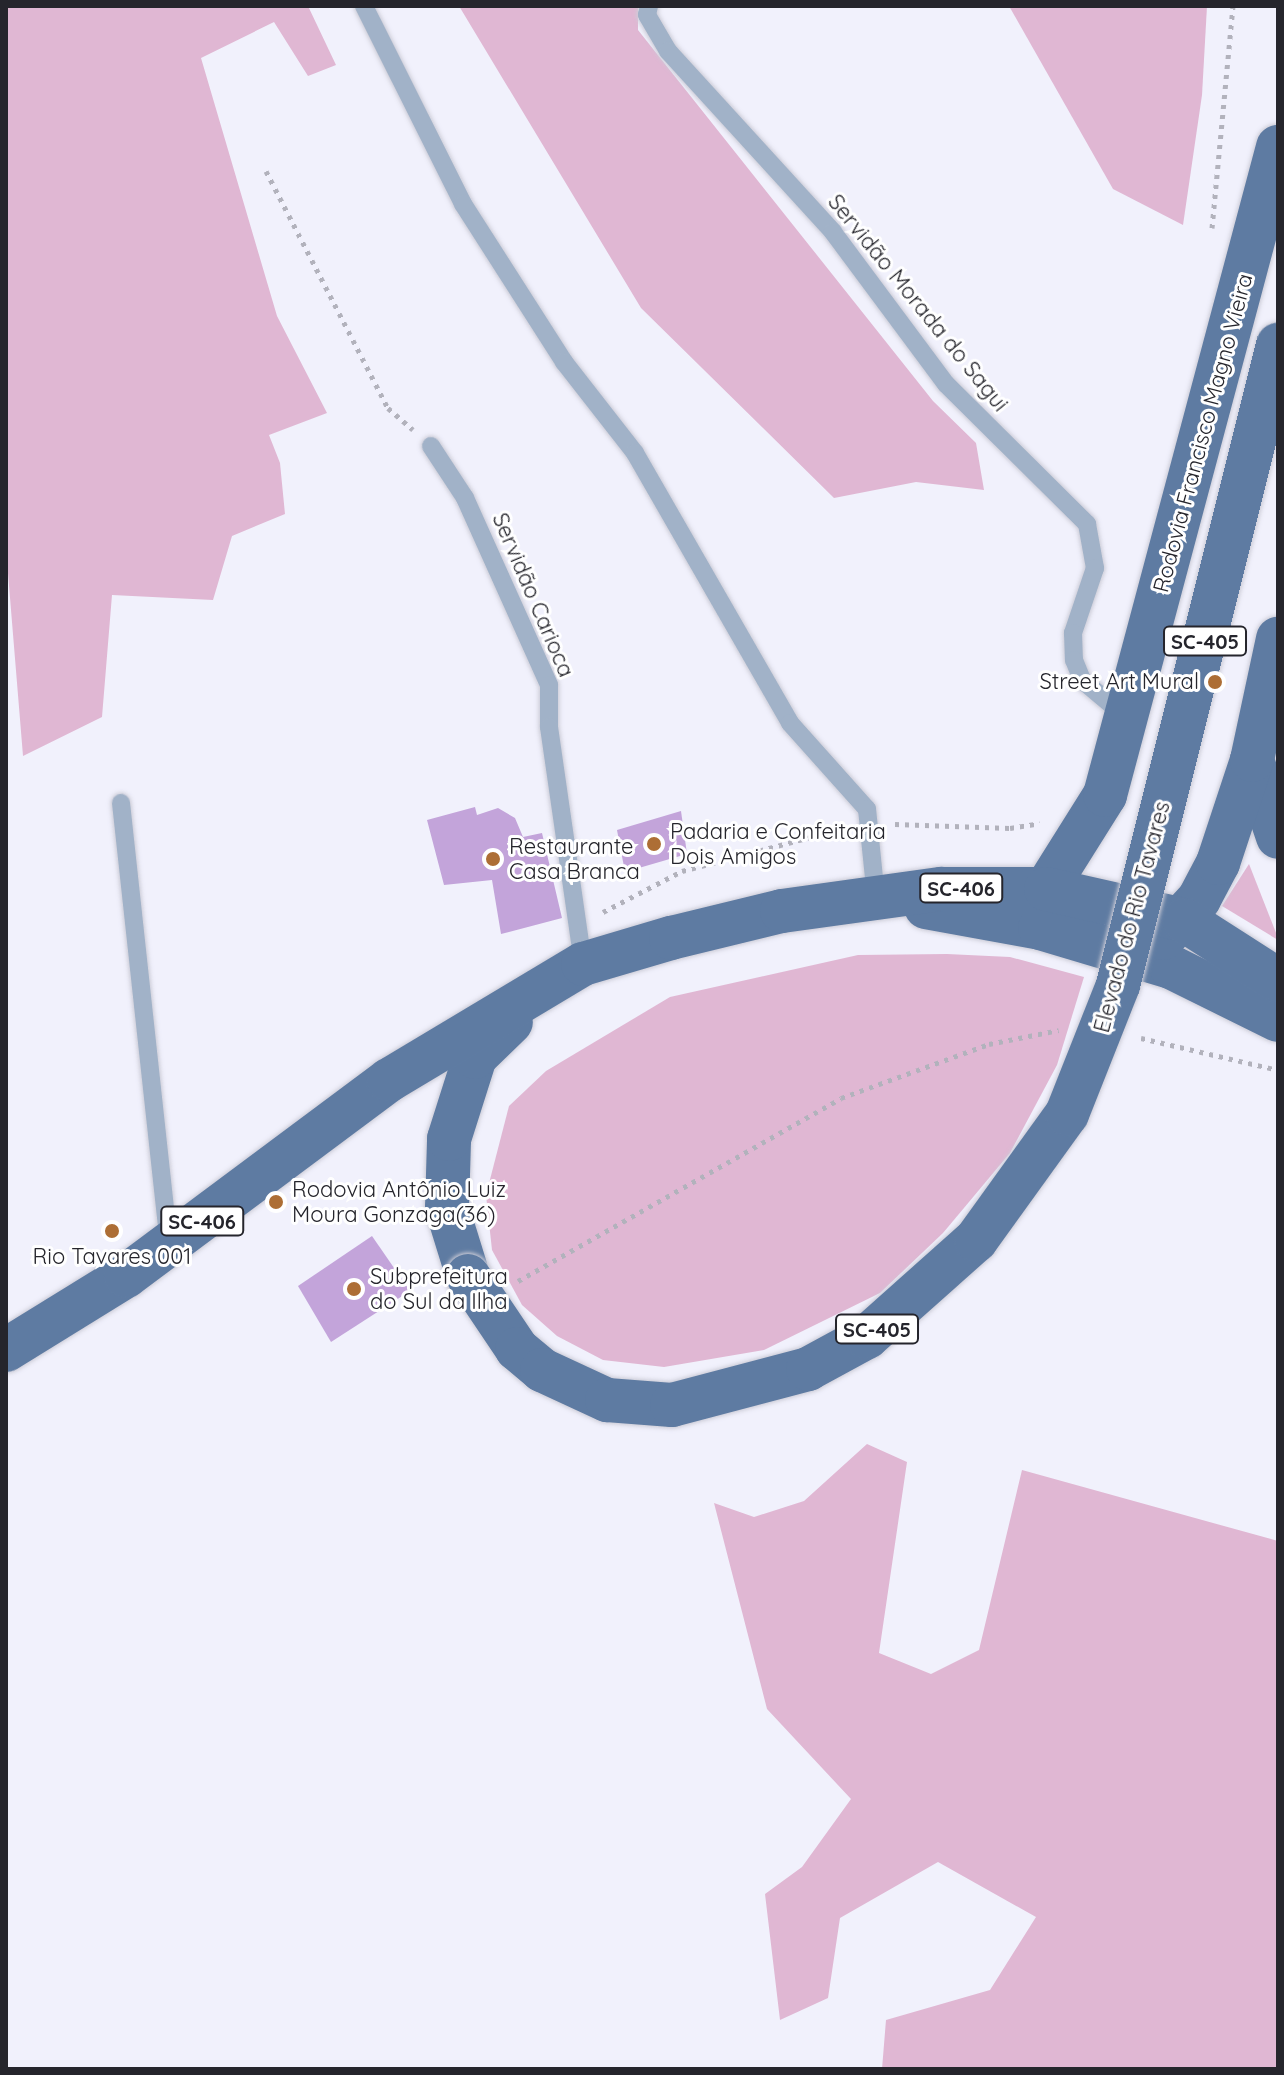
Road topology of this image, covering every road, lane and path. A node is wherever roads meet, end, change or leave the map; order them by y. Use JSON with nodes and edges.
{"nodes":[{"id":1,"x":364,"y":6,"type":"edge"},
{"id":2,"x":649,"y":6,"type":"edge"},
{"id":3,"x":1278,"y":147,"type":"edge"},
{"id":4,"x":266,"y":171,"type":"dead end"},
{"id":5,"x":1278,"y":345,"type":"edge"},
{"id":6,"x":431,"y":446,"type":"joint"},
{"id":7,"x":1278,"y":639,"type":"edge"},
{"id":8,"x":1126,"y":717,"type":"junction"},
{"id":9,"x":1252,"y":760,"type":"junction"},
{"id":10,"x":121,"y":803,"type":"dead end"},
{"id":11,"x":1278,"y":837,"type":"edge"},
{"id":12,"x":1046,"y":889,"type":"junction"},
{"id":13,"x":877,"y":899,"type":"junction"},
{"id":14,"x":1184,"y":920,"type":"junction"},
{"id":15,"x":1134,"y":957,"type":"junction"},
{"id":16,"x":570,"y":971,"type":"junction"},
{"id":17,"x":1278,"y":980,"type":"edge"},
{"id":18,"x":1278,"y":1020,"type":"edge"},
{"id":19,"x":1066,"y":1031,"type":"dead end"},
{"id":20,"x":1133,"y":1037,"type":"dead end"},
{"id":21,"x":1278,"y":1070,"type":"edge"},
{"id":22,"x":169,"y":1245,"type":"junction"},
{"id":23,"x":511,"y":1284,"type":"dead end"},
{"id":24,"x":6,"y":1350,"type":"edge"}],
"edges":[{"from":1,"to":13,"type":"lane"},
{"from":2,"to":8,"type":"lane","name":"Servidão Morada do Sagui"},
{"from":3,"to":8,"type":"main road","name":"Rodovia Francisco Magno Vieira"},
{"from":4,"to":6,"type":"path"},
{"from":5,"to":16,"type":"main road","name":"Elevado do Rio Tavares","number":"SC-405","bridge":true},
{"from":6,"to":16,"type":"lane","name":"Servidão Carioca"},
{"from":7,"to":9,"type":"main road","number":"SC-405"},
{"from":8,"to":12,"type":"main road","name":"Rodovia Francisco Magno Vieira"},
{"from":9,"to":11,"type":"main road"},
{"from":9,"to":14,"type":"main road","number":"SC-405"},
{"from":10,"to":22,"type":"lane"},
{"from":12,"to":13,"type":"main road","number":"SC-406"},
{"from":12,"to":14,"type":"main road","number":"SC-406"},
{"from":13,"to":15,"type":"main road"},
{"from":13,"to":16,"type":"main road","number":"SC-406"},
{"from":14,"to":15,"type":"main road"},
{"from":14,"to":17,"type":"main road"},
{"from":15,"to":18,"type":"main road"},
{"from":16,"to":22,"type":"main road","number":"SC-406"},
{"from":19,"to":23,"type":"path"},
{"from":20,"to":21,"type":"path"},
{"from":22,"to":24,"type":"main road","number":"SC-406"}]}
